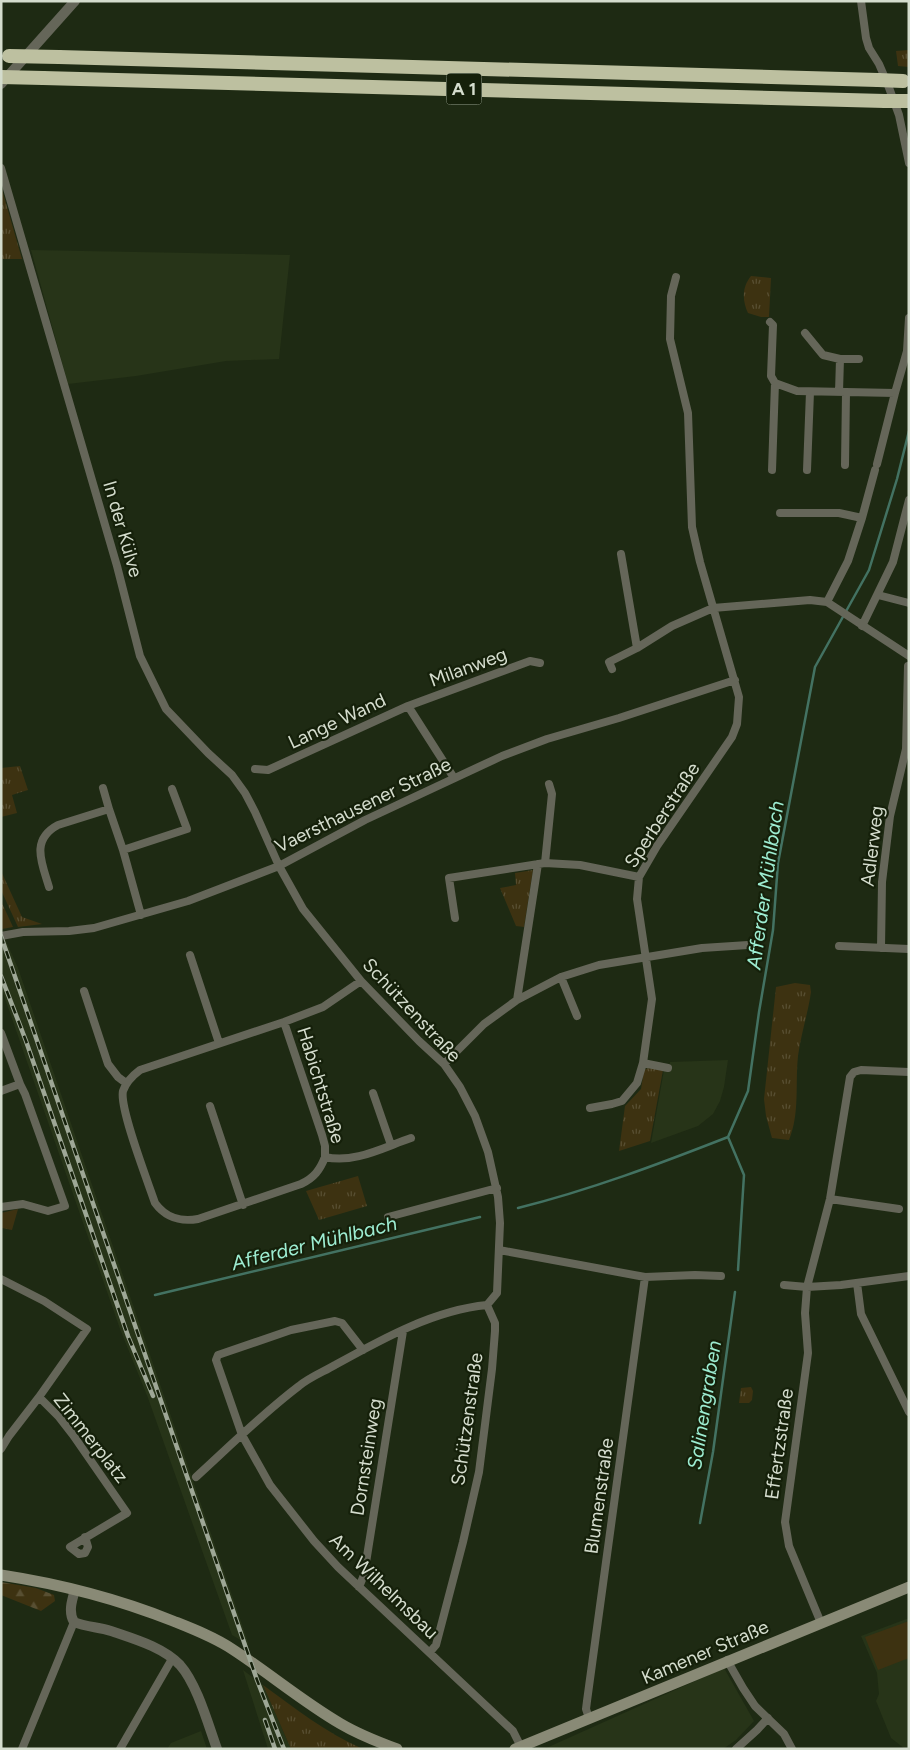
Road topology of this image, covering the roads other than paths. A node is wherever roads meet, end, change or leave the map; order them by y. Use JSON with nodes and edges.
{"nodes":[{"id":1,"x":75,"y":1,"type":"edge"},
{"id":2,"x":862,"y":1,"type":"edge"},
{"id":3,"x":5,"y":56,"type":"edge"},
{"id":4,"x":1,"y":77,"type":"edge"},
{"id":5,"x":906,"y":81,"type":"edge"},
{"id":6,"x":1,"y":84,"type":"edge"},
{"id":7,"x":909,"y":101,"type":"edge"},
{"id":8,"x":909,"y":163,"type":"edge"},
{"id":9,"x":1,"y":168,"type":"edge"},
{"id":10,"x":676,"y":277,"type":"dead end"},
{"id":11,"x":909,"y":318,"type":"edge"},
{"id":12,"x":770,"y":322,"type":"dead end"},
{"id":13,"x":805,"y":333,"type":"dead end"},
{"id":14,"x":840,"y":359,"type":"junction"},
{"id":15,"x":859,"y":359,"type":"dead end"},
{"id":16,"x":775,"y":383,"type":"junction"},
{"id":17,"x":810,"y":392,"type":"junction"},
{"id":18,"x":843,"y":392,"type":"junction"},
{"id":19,"x":895,"y":393,"type":"junction"},
{"id":20,"x":845,"y":465,"type":"dead end"},
{"id":21,"x":772,"y":470,"type":"dead end"},
{"id":22,"x":807,"y":470,"type":"dead end"},
{"id":23,"x":909,"y":500,"type":"edge"},
{"id":24,"x":780,"y":513,"type":"dead end"},
{"id":25,"x":862,"y":518,"type":"junction"},
{"id":26,"x":899,"y":540,"type":"junction"},
{"id":27,"x":909,"y":542,"type":"edge"},
{"id":28,"x":621,"y":554,"type":"dead end"},
{"id":29,"x":878,"y":595,"type":"junction"},
{"id":30,"x":827,"y":602,"type":"junction"},
{"id":31,"x":909,"y":603,"type":"edge"},
{"id":32,"x":713,"y":608,"type":"junction"},
{"id":33,"x":862,"y":626,"type":"junction"},
{"id":34,"x":637,"y":648,"type":"junction"},
{"id":35,"x":909,"y":656,"type":"edge"},
{"id":36,"x":540,"y":663,"type":"dead end"},
{"id":37,"x":908,"y":666,"type":"edge"},
{"id":38,"x":612,"y":669,"type":"dead end"},
{"id":39,"x":735,"y":680,"type":"junction"},
{"id":40,"x":408,"y":706,"type":"junction"},
{"id":41,"x":907,"y":748,"type":"edge"},
{"id":42,"x":255,"y":769,"type":"dead end"},
{"id":43,"x":454,"y":778,"type":"junction"},
{"id":44,"x":549,"y":784,"type":"dead end"},
{"id":45,"x":103,"y":788,"type":"dead end"},
{"id":46,"x":172,"y":789,"type":"dead end"},
{"id":47,"x":109,"y":809,"type":"junction"},
{"id":48,"x":123,"y":850,"type":"junction"},
{"id":49,"x":541,"y":864,"type":"junction"},
{"id":50,"x":279,"y":866,"type":"junction"},
{"id":51,"x":640,"y":877,"type":"junction"},
{"id":52,"x":49,"y":887,"type":"dead end"},
{"id":53,"x":141,"y":915,"type":"junction"},
{"id":54,"x":455,"y":918,"type":"dead end"},
{"id":55,"x":1,"y":936,"type":"edge"},
{"id":56,"x":748,"y":945,"type":"dead end"},
{"id":57,"x":839,"y":946,"type":"dead end"},
{"id":58,"x":880,"y":948,"type":"junction"},
{"id":59,"x":909,"y":949,"type":"edge"},
{"id":60,"x":190,"y":956,"type":"dead end"},
{"id":61,"x":646,"y":957,"type":"junction"},
{"id":62,"x":561,"y":977,"type":"junction"},
{"id":63,"x":361,"y":981,"type":"junction"},
{"id":64,"x":84,"y":991,"type":"dead end"},
{"id":65,"x":517,"y":1000,"type":"junction"},
{"id":66,"x":577,"y":1016,"type":"dead end"},
{"id":67,"x":284,"y":1022,"type":"junction"},
{"id":68,"x":1,"y":1033,"type":"edge"},
{"id":69,"x":219,"y":1043,"type":"junction"},
{"id":70,"x":644,"y":1063,"type":"junction"},
{"id":71,"x":444,"y":1064,"type":"junction"},
{"id":72,"x":668,"y":1068,"type":"dead end"},
{"id":73,"x":909,"y":1072,"type":"edge"},
{"id":74,"x":126,"y":1083,"type":"junction"},
{"id":75,"x":20,"y":1084,"type":"junction"},
{"id":76,"x":1,"y":1091,"type":"edge"},
{"id":77,"x":373,"y":1094,"type":"dead end"},
{"id":78,"x":210,"y":1106,"type":"dead end"},
{"id":79,"x":590,"y":1108,"type":"dead end"},
{"id":80,"x":411,"y":1138,"type":"dead end"},
{"id":81,"x":390,"y":1145,"type":"junction"},
{"id":82,"x":325,"y":1157,"type":"junction"},
{"id":83,"x":497,"y":1188,"type":"junction"},
{"id":84,"x":830,"y":1200,"type":"junction"},
{"id":85,"x":243,"y":1204,"type":"junction"},
{"id":86,"x":1,"y":1207,"type":"edge"},
{"id":87,"x":899,"y":1209,"type":"dead end"},
{"id":88,"x":388,"y":1217,"type":"dead end"},
{"id":89,"x":499,"y":1250,"type":"junction"},
{"id":90,"x":721,"y":1276,"type":"dead end"},
{"id":91,"x":909,"y":1276,"type":"edge"},
{"id":92,"x":646,"y":1277,"type":"junction"},
{"id":93,"x":1,"y":1279,"type":"edge"},
{"id":94,"x":857,"y":1283,"type":"junction"},
{"id":95,"x":784,"y":1285,"type":"dead end"},
{"id":96,"x":807,"y":1287,"type":"junction"},
{"id":97,"x":487,"y":1305,"type":"junction"},
{"id":98,"x":403,"y":1331,"type":"junction"},
{"id":99,"x":363,"y":1350,"type":"junction"},
{"id":100,"x":38,"y":1397,"type":"junction"},
{"id":101,"x":909,"y":1412,"type":"edge"},
{"id":102,"x":242,"y":1435,"type":"junction"},
{"id":103,"x":1,"y":1449,"type":"edge"},
{"id":104,"x":196,"y":1477,"type":"dead end"},
{"id":105,"x":86,"y":1537,"type":"dead end"},
{"id":106,"x":1,"y":1575,"type":"edge"},
{"id":107,"x":359,"y":1587,"type":"junction"},
{"id":108,"x":909,"y":1587,"type":"edge"},
{"id":109,"x":75,"y":1590,"type":"junction"},
{"id":110,"x":74,"y":1622,"type":"junction"},
{"id":111,"x":821,"y":1623,"type":"junction"},
{"id":112,"x":430,"y":1652,"type":"junction"},
{"id":113,"x":172,"y":1659,"type":"junction"},
{"id":114,"x":727,"y":1660,"type":"junction"},
{"id":115,"x":590,"y":1718,"type":"junction"},
{"id":116,"x":768,"y":1718,"type":"junction"},
{"id":117,"x":518,"y":1748,"type":"edge"},
{"id":118,"x":22,"y":1749,"type":"edge"},
{"id":119,"x":120,"y":1749,"type":"edge"},
{"id":120,"x":217,"y":1749,"type":"edge"},
{"id":121,"x":397,"y":1749,"type":"edge"},
{"id":122,"x":736,"y":1749,"type":"edge"},
{"id":123,"x":792,"y":1749,"type":"edge"}],
"edges":[{"from":1,"to":6,"type":"street"},
{"from":2,"to":8,"type":"street"},
{"from":3,"to":5,"type":"highway","number":"A 1","bridge":true},
{"from":4,"to":7,"type":"highway","number":"A 1","bridge":true},
{"from":9,"to":50,"type":"street","name":"In der Külve"},
{"from":10,"to":32,"type":"street","name":"Sperberstraße"},
{"from":11,"to":19,"type":"street"},
{"from":12,"to":16,"type":"street"},
{"from":13,"to":14,"type":"street"},
{"from":14,"to":15,"type":"street"},
{"from":14,"to":18,"type":"street"},
{"from":16,"to":17,"type":"street"},
{"from":16,"to":21,"type":"street"},
{"from":17,"to":18,"type":"street"},
{"from":17,"to":22,"type":"street"},
{"from":18,"to":19,"type":"street"},
{"from":18,"to":20,"type":"street"},
{"from":19,"to":25,"type":"street"},
{"from":23,"to":26,"type":"street"},
{"from":24,"to":25,"type":"street"},
{"from":25,"to":30,"type":"street"},
{"from":26,"to":27,"type":"street"},
{"from":26,"to":29,"type":"street"},
{"from":28,"to":34,"type":"street"},
{"from":29,"to":31,"type":"street"},
{"from":29,"to":33,"type":"street"},
{"from":30,"to":32,"type":"street"},
{"from":30,"to":33,"type":"street"},
{"from":32,"to":34,"type":"street"},
{"from":32,"to":39,"type":"street","name":"Sperberstraße"},
{"from":33,"to":35,"type":"street"},
{"from":34,"to":38,"type":"street"},
{"from":36,"to":40,"type":"street","name":"Milanweg"},
{"from":37,"to":41,"type":"street","name":"Adlerweg"},
{"from":39,"to":43,"type":"street","name":"Vaersthausener Straße"},
{"from":39,"to":51,"type":"street","name":"Sperberstraße"},
{"from":40,"to":42,"type":"street","name":"Lange Wand"},
{"from":40,"to":43,"type":"street","name":"Lange Wand"},
{"from":41,"to":58,"type":"street","name":"Adlerweg"},
{"from":43,"to":50,"type":"street","name":"Vaersthausener Straße"},
{"from":44,"to":49,"type":"street"},
{"from":45,"to":47,"type":"street"},
{"from":46,"to":48,"type":"street"},
{"from":47,"to":48,"type":"street"},
{"from":47,"to":52,"type":"street"},
{"from":48,"to":53,"type":"street"},
{"from":49,"to":51,"type":"street"},
{"from":49,"to":54,"type":"street"},
{"from":49,"to":65,"type":"street"},
{"from":50,"to":53,"type":"street","name":"Vaersthausener Straße"},
{"from":50,"to":63,"type":"street","name":"Schützenstraße"},
{"from":51,"to":61,"type":"street","name":"Sperberstraße"},
{"from":53,"to":55,"type":"street","name":"Vaersthausener Straße"},
{"from":56,"to":61,"type":"street"},
{"from":57,"to":58,"type":"street"},
{"from":58,"to":59,"type":"street"},
{"from":60,"to":69,"type":"street"},
{"from":61,"to":62,"type":"street"},
{"from":61,"to":70,"type":"street","name":"Sperberstraße"},
{"from":62,"to":65,"type":"street"},
{"from":62,"to":66,"type":"street"},
{"from":63,"to":67,"type":"street","name":"Habichtstraße"},
{"from":63,"to":71,"type":"street","name":"Schützenstraße"},
{"from":64,"to":74,"type":"street"},
{"from":65,"to":71,"type":"street"},
{"from":67,"to":69,"type":"street","name":"Habichtstraße"},
{"from":67,"to":82,"type":"street","name":"Habichtstraße"},
{"from":68,"to":75,"type":"street"},
{"from":69,"to":74,"type":"street","name":"Habichtstraße"},
{"from":70,"to":72,"type":"street"},
{"from":70,"to":79,"type":"street","name":"Sperberstraße"},
{"from":71,"to":83,"type":"street","name":"Schützenstraße"},
{"from":73,"to":84,"type":"street","name":"Effertzstraße"},
{"from":74,"to":85,"type":"street","name":"Habichtstraße"},
{"from":75,"to":76,"type":"street"},
{"from":75,"to":86,"type":"street"},
{"from":77,"to":81,"type":"street"},
{"from":78,"to":85,"type":"street"},
{"from":80,"to":81,"type":"street","name":"Habichtstraße"},
{"from":81,"to":82,"type":"street","name":"Habichtstraße"},
{"from":82,"to":85,"type":"street","name":"Habichtstraße"},
{"from":83,"to":88,"type":"street"},
{"from":83,"to":89,"type":"street","name":"Schützenstraße"},
{"from":84,"to":87,"type":"street"},
{"from":84,"to":96,"type":"street","name":"Effertzstraße"},
{"from":89,"to":92,"type":"street"},
{"from":89,"to":97,"type":"street","name":"Schützenstraße"},
{"from":90,"to":92,"type":"street"},
{"from":91,"to":94,"type":"street"},
{"from":92,"to":115,"type":"street","name":"Blumenstraße"},
{"from":93,"to":100,"type":"street"},
{"from":94,"to":96,"type":"street"},
{"from":94,"to":101,"type":"street"},
{"from":95,"to":96,"type":"street"},
{"from":96,"to":111,"type":"street","name":"Effertzstraße"},
{"from":97,"to":98,"type":"street"},
{"from":97,"to":112,"type":"street","name":"Schützenstraße"},
{"from":98,"to":99,"type":"street"},
{"from":98,"to":107,"type":"street","name":"Dornsteinweg"},
{"from":99,"to":102,"type":"street"},
{"from":99,"to":102,"type":"street","name":"Am Wilhelmsbau"},
{"from":100,"to":103,"type":"street","name":"Zimmerplatz"},
{"from":100,"to":105,"type":"street","name":"Zimmerplatz"},
{"from":102,"to":104,"type":"street"},
{"from":102,"to":107,"type":"street","name":"Am Wilhelmsbau"},
{"from":106,"to":109,"type":"main road"},
{"from":107,"to":112,"type":"street","name":"Am Wilhelmsbau"},
{"from":108,"to":111,"type":"main road","name":"Kamener Straße"},
{"from":109,"to":110,"type":"street"},
{"from":109,"to":121,"type":"main road"},
{"from":110,"to":113,"type":"street"},
{"from":110,"to":118,"type":"street"},
{"from":111,"to":114,"type":"main road","name":"Kamener Straße"},
{"from":112,"to":117,"type":"street","name":"Am Wilhelmsbau"},
{"from":113,"to":119,"type":"street"},
{"from":113,"to":120,"type":"street"},
{"from":114,"to":115,"type":"main road","name":"Kamener Straße"},
{"from":114,"to":116,"type":"street"},
{"from":115,"to":117,"type":"main road","name":"Kamener Straße"},
{"from":116,"to":122,"type":"street"},
{"from":116,"to":123,"type":"street"}]}
